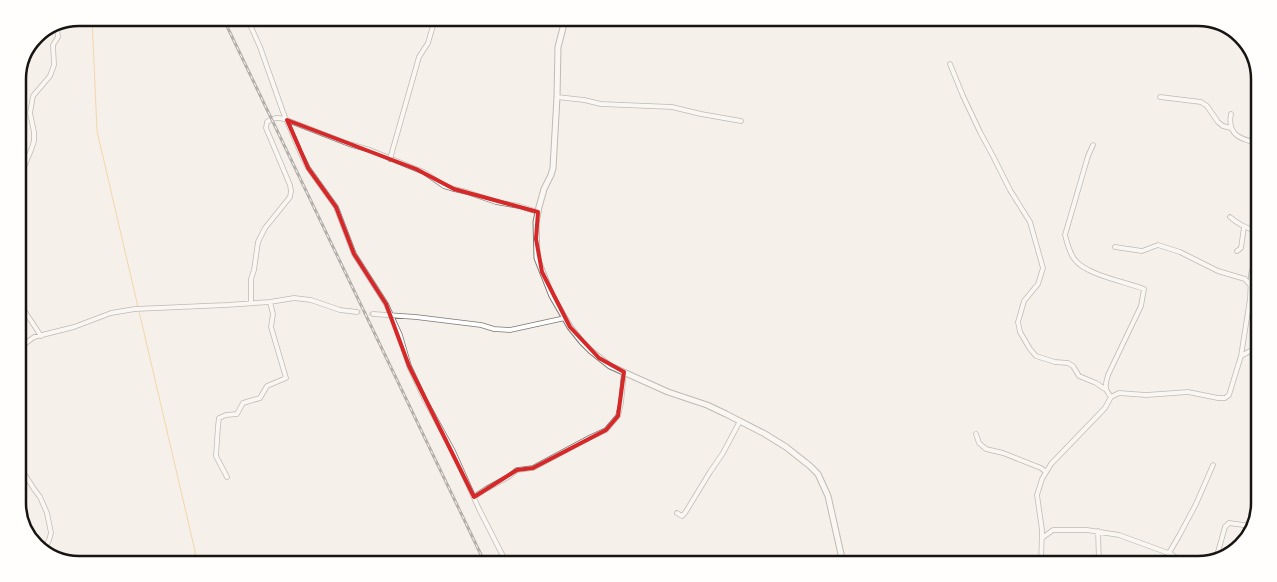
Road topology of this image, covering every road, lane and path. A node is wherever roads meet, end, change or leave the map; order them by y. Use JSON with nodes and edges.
{"nodes":[{"id":1,"x":250,"y":26,"type":"edge"},
{"id":2,"x":433,"y":26,"type":"edge"},
{"id":3,"x":563,"y":26,"type":"edge"},
{"id":4,"x":57,"y":31,"type":"edge"},
{"id":5,"x":950,"y":64,"type":"dead end"},
{"id":6,"x":557,"y":97,"type":"junction"},
{"id":7,"x":1160,"y":97,"type":"dead end"},
{"id":8,"x":1231,"y":114,"type":"dead end"},
{"id":9,"x":287,"y":120,"type":"junction"},
{"id":10,"x":741,"y":120,"type":"dead end"},
{"id":11,"x":1231,"y":128,"type":"junction"},
{"id":12,"x":1251,"y":142,"type":"edge"},
{"id":13,"x":1093,"y":145,"type":"dead end"},
{"id":14,"x":390,"y":159,"type":"junction"},
{"id":15,"x":26,"y":162,"type":"edge"},
{"id":16,"x":538,"y":212,"type":"junction"},
{"id":17,"x":1230,"y":217,"type":"dead end"},
{"id":18,"x":1244,"y":227,"type":"junction"},
{"id":19,"x":1251,"y":229,"type":"edge"},
{"id":20,"x":1115,"y":247,"type":"dead end"},
{"id":21,"x":1237,"y":251,"type":"dead end"},
{"id":22,"x":1251,"y":274,"type":"edge"},
{"id":23,"x":1250,"y":285,"type":"junction"},
{"id":24,"x":252,"y":302,"type":"junction"},
{"id":25,"x":270,"y":302,"type":"junction"},
{"id":26,"x":357,"y":312,"type":"tunnel mouth"},
{"id":27,"x":26,"y":314,"type":"edge"},
{"id":28,"x":373,"y":314,"type":"tunnel mouth"},
{"id":29,"x":392,"y":315,"type":"junction"},
{"id":30,"x":565,"y":318,"type":"junction"},
{"id":31,"x":41,"y":336,"type":"junction"},
{"id":32,"x":26,"y":343,"type":"edge"},
{"id":33,"x":1251,"y":351,"type":"edge"},
{"id":34,"x":1241,"y":356,"type":"junction"},
{"id":35,"x":624,"y":372,"type":"junction"},
{"id":36,"x":1105,"y":389,"type":"junction"},
{"id":37,"x":1111,"y":397,"type":"junction"},
{"id":38,"x":740,"y":421,"type":"junction"},
{"id":39,"x":976,"y":434,"type":"dead end"},
{"id":40,"x":1213,"y":464,"type":"dead end"},
{"id":41,"x":1046,"y":472,"type":"junction"},
{"id":42,"x":26,"y":476,"type":"edge"},
{"id":43,"x":227,"y":477,"type":"dead end"},
{"id":44,"x":474,"y":497,"type":"junction"},
{"id":45,"x":677,"y":513,"type":"dead end"},
{"id":46,"x":1246,"y":525,"type":"edge"},
{"id":47,"x":1098,"y":531,"type":"junction"},
{"id":48,"x":1042,"y":538,"type":"junction"},
{"id":49,"x":47,"y":545,"type":"edge"},
{"id":50,"x":1218,"y":551,"type":"edge"},
{"id":51,"x":1169,"y":553,"type":"junction"},
{"id":52,"x":503,"y":556,"type":"edge"},
{"id":53,"x":842,"y":556,"type":"edge"},
{"id":54,"x":1042,"y":556,"type":"edge"},
{"id":55,"x":1099,"y":556,"type":"edge"},
{"id":56,"x":1173,"y":556,"type":"edge"}],
"edges":[{"from":1,"to":9,"type":"street"},
{"from":2,"to":14,"type":"street"},
{"from":3,"to":6,"type":"street"},
{"from":4,"to":15,"type":"street"},
{"from":5,"to":36,"type":"street"},
{"from":6,"to":10,"type":"street"},
{"from":6,"to":16,"type":"street"},
{"from":7,"to":11,"type":"street"},
{"from":8,"to":11,"type":"street"},
{"from":9,"to":14,"type":"street"},
{"from":9,"to":24,"type":"street"},
{"from":9,"to":29,"type":"street"},
{"from":11,"to":12,"type":"street"},
{"from":13,"to":36,"type":"street"},
{"from":14,"to":16,"type":"street"},
{"from":16,"to":30,"type":"street"},
{"from":17,"to":18,"type":"street"},
{"from":18,"to":19,"type":"street"},
{"from":18,"to":21,"type":"street"},
{"from":20,"to":23,"type":"street"},
{"from":22,"to":23,"type":"street"},
{"from":23,"to":34,"type":"street"},
{"from":24,"to":25,"type":"street"},
{"from":24,"to":31,"type":"street"},
{"from":25,"to":26,"type":"street"},
{"from":25,"to":43,"type":"street"},
{"from":27,"to":31,"type":"street"},
{"from":28,"to":29,"type":"street"},
{"from":29,"to":30,"type":"street"},
{"from":29,"to":44,"type":"street"},
{"from":30,"to":35,"type":"street"},
{"from":31,"to":32,"type":"street"},
{"from":33,"to":34,"type":"street"},
{"from":34,"to":37,"type":"street"},
{"from":35,"to":38,"type":"street"},
{"from":35,"to":44,"type":"street"},
{"from":36,"to":37,"type":"street"},
{"from":37,"to":41,"type":"street"},
{"from":38,"to":45,"type":"street"},
{"from":38,"to":53,"type":"street"},
{"from":39,"to":41,"type":"street"},
{"from":40,"to":51,"type":"street"},
{"from":41,"to":48,"type":"street"},
{"from":42,"to":49,"type":"street"},
{"from":44,"to":52,"type":"street"},
{"from":46,"to":50,"type":"street"},
{"from":47,"to":48,"type":"street"},
{"from":47,"to":51,"type":"street"},
{"from":47,"to":55,"type":"street"},
{"from":48,"to":54,"type":"street"},
{"from":51,"to":56,"type":"street"}]}
